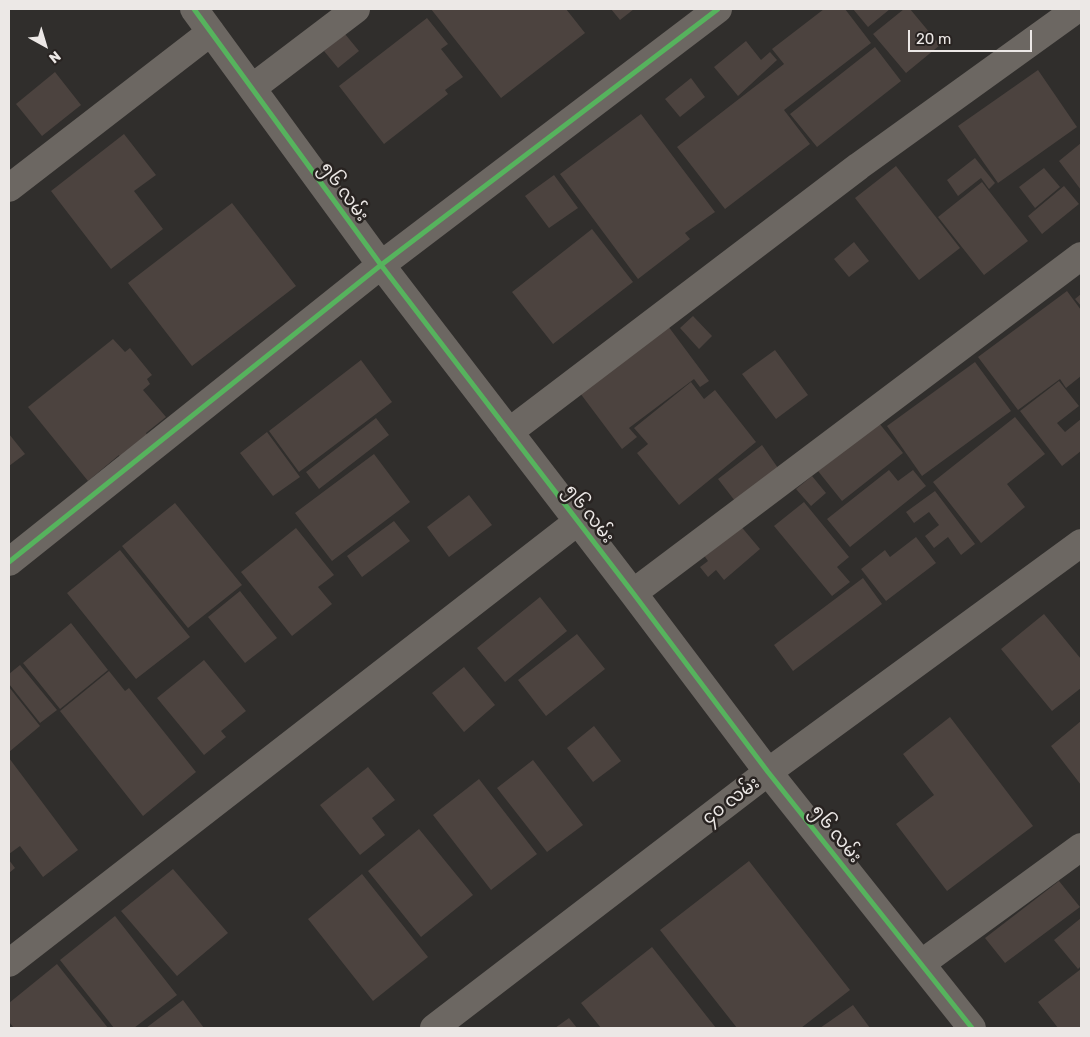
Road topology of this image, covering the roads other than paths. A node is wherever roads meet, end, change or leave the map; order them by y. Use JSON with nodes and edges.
{"nodes":[{"id":1,"x":194,"y":9,"type":"edge"},
{"id":2,"x":356,"y":9,"type":"edge"},
{"id":3,"x":718,"y":9,"type":"edge"},
{"id":4,"x":1077,"y":9,"type":"edge"},
{"id":5,"x":212,"y":32,"type":"junction"},
{"id":6,"x":252,"y":88,"type":"junction"},
{"id":7,"x":9,"y":188,"type":"edge"},
{"id":8,"x":1081,"y":256,"type":"edge"},
{"id":9,"x":380,"y":266,"type":"junction"},
{"id":10,"x":508,"y":432,"type":"junction"},
{"id":11,"x":577,"y":522,"type":"junction"},
{"id":12,"x":1081,"y":543,"type":"edge"},
{"id":13,"x":9,"y":562,"type":"edge"},
{"id":14,"x":633,"y":593,"type":"junction"},
{"id":15,"x":768,"y":772,"type":"junction"},
{"id":16,"x":1081,"y":847,"type":"edge"},
{"id":17,"x":9,"y":963,"type":"edge"},
{"id":18,"x":922,"y":963,"type":"junction"},
{"id":19,"x":434,"y":1028,"type":"edge"},
{"id":20,"x":972,"y":1028,"type":"edge"}],
"edges":[{"from":1,"to":5,"type":"street","name":"၅၆ လမ်း"},
{"from":2,"to":6,"type":"street"},
{"from":3,"to":9,"type":"street"},
{"from":4,"to":10,"type":"street"},
{"from":5,"to":6,"type":"street","name":"၅၆ လမ်း"},
{"from":5,"to":7,"type":"street"},
{"from":6,"to":9,"type":"street","name":"၅၆ လမ်း"},
{"from":8,"to":14,"type":"street"},
{"from":9,"to":10,"type":"street","name":"၅၆ လမ်း"},
{"from":9,"to":13,"type":"street"},
{"from":10,"to":11,"type":"street","name":"၅၆ လမ်း"},
{"from":11,"to":14,"type":"street","name":"၅၆ လမ်း"},
{"from":11,"to":17,"type":"street"},
{"from":12,"to":15,"type":"street","name":"၄၀ လမ်း"},
{"from":14,"to":15,"type":"street","name":"၅၆ လမ်း"},
{"from":15,"to":18,"type":"street","name":"၅၆ လမ်း"},
{"from":15,"to":19,"type":"street","name":"၄၀ လမ်း"},
{"from":16,"to":18,"type":"street"},
{"from":18,"to":20,"type":"street","name":"၅၆ လမ်း"}]}
